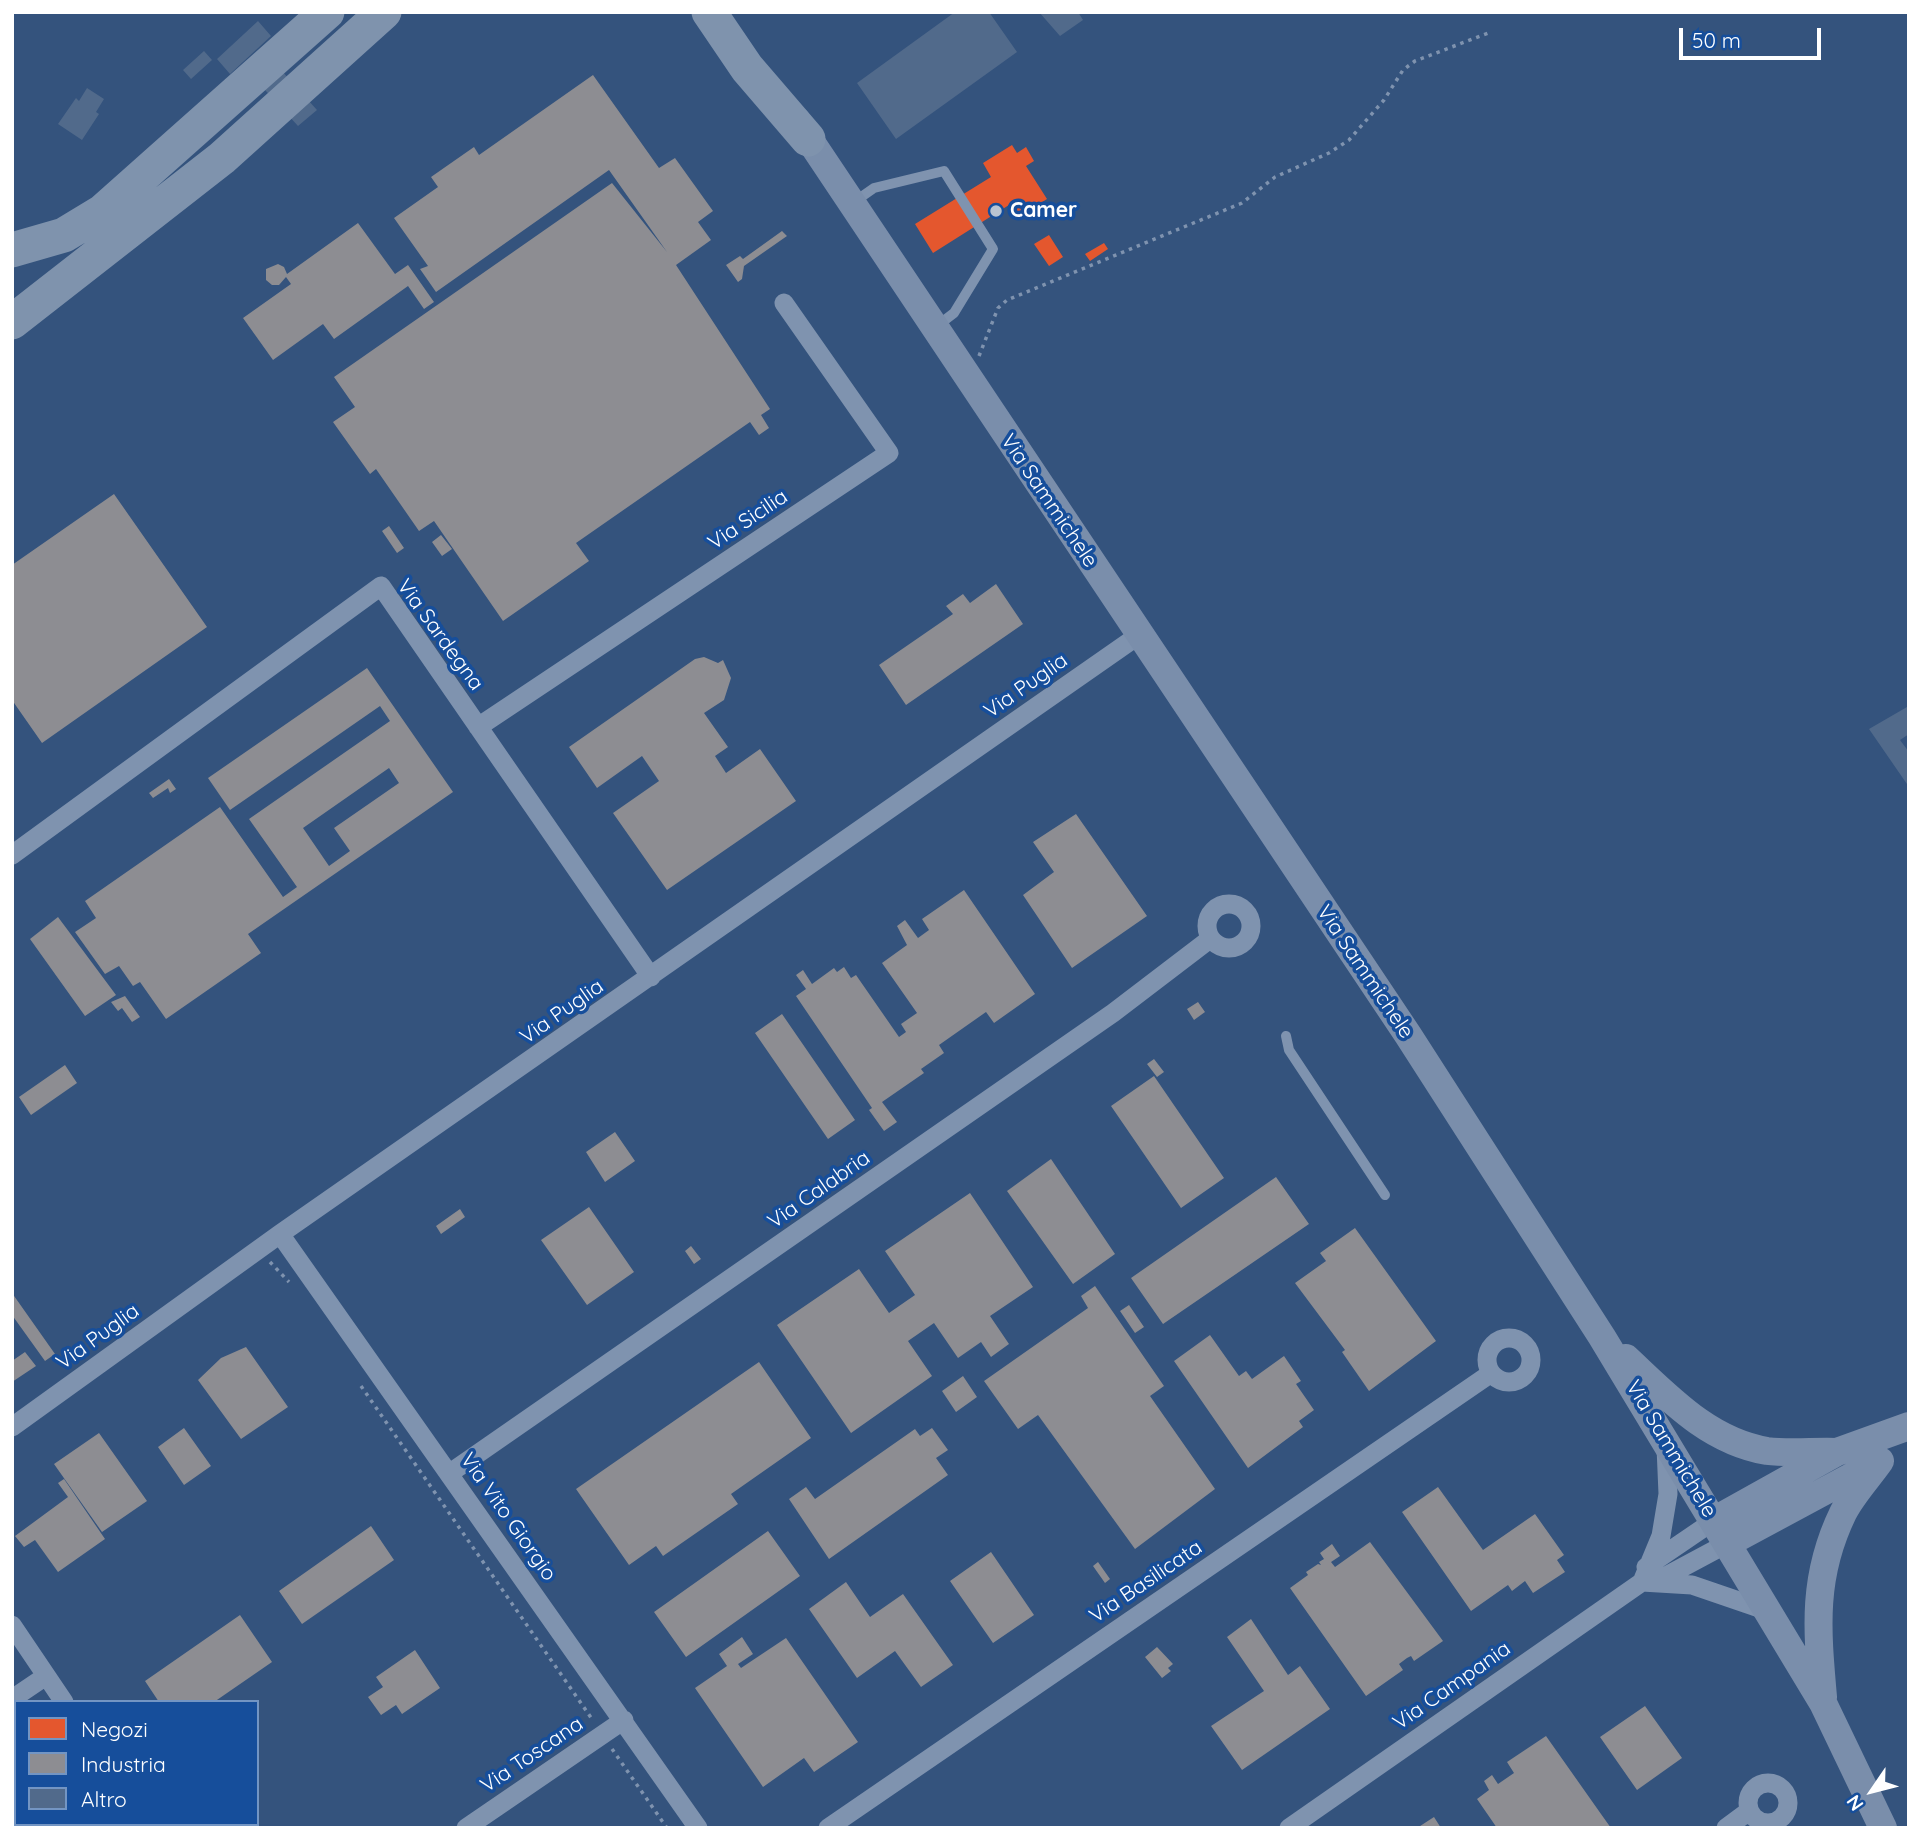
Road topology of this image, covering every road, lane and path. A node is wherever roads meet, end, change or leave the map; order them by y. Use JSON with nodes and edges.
{"nodes":[{"id":1,"x":327,"y":12,"type":"edge"},
{"id":2,"x":384,"y":12,"type":"edge"},
{"id":3,"x":709,"y":12,"type":"edge"},
{"id":4,"x":728,"y":12,"type":"edge"},
{"id":5,"x":1491,"y":32,"type":"dead end"},
{"id":6,"x":808,"y":139,"type":"junction"},
{"id":7,"x":851,"y":204,"type":"junction"},
{"id":8,"x":12,"y":250,"type":"edge"},
{"id":9,"x":784,"y":303,"type":"dead end"},
{"id":10,"x":12,"y":322,"type":"edge"},
{"id":11,"x":934,"y":329,"type":"junction"},
{"id":12,"x":962,"y":372,"type":"junction"},
{"id":13,"x":1139,"y":635,"type":"junction"},
{"id":14,"x":478,"y":727,"type":"junction"},
{"id":15,"x":12,"y":855,"type":"edge"},
{"id":16,"x":1210,"y":939,"type":"dead end"},
{"id":17,"x":651,"y":977,"type":"junction"},
{"id":18,"x":1286,"y":1035,"type":"dead end"},
{"id":19,"x":1385,"y":1195,"type":"dead end"},
{"id":20,"x":280,"y":1234,"type":"junction"},
{"id":21,"x":259,"y":1250,"type":"junction"},
{"id":22,"x":291,"y":1284,"type":"dead end"},
{"id":23,"x":1602,"y":1337,"type":"junction"},
{"id":24,"x":1490,"y":1374,"type":"dead end"},
{"id":25,"x":361,"y":1386,"type":"dead end"},
{"id":26,"x":1909,"y":1426,"type":"edge"},
{"id":27,"x":12,"y":1427,"type":"edge"},
{"id":28,"x":1909,"y":1437,"type":"edge"},
{"id":29,"x":1666,"y":1441,"type":"junction"},
{"id":30,"x":1837,"y":1451,"type":"junction"},
{"id":31,"x":1880,"y":1461,"type":"junction"},
{"id":32,"x":450,"y":1474,"type":"junction"},
{"id":33,"x":1721,"y":1532,"type":"junction"},
{"id":34,"x":1648,"y":1577,"type":"junction"},
{"id":35,"x":1768,"y":1611,"type":"junction"},
{"id":36,"x":12,"y":1625,"type":"edge"},
{"id":37,"x":46,"y":1676,"type":"junction"},
{"id":38,"x":12,"y":1699,"type":"edge"},
{"id":39,"x":63,"y":1700,"type":"edge"},
{"id":40,"x":1823,"y":1703,"type":"junction"},
{"id":41,"x":624,"y":1720,"type":"junction"},
{"id":42,"x":603,"y":1735,"type":"junction"},
{"id":43,"x":1749,"y":1811,"type":"dead end"},
{"id":44,"x":466,"y":1828,"type":"edge"},
{"id":45,"x":667,"y":1828,"type":"edge"},
{"id":46,"x":698,"y":1828,"type":"edge"},
{"id":47,"x":828,"y":1828,"type":"edge"},
{"id":48,"x":1289,"y":1828,"type":"edge"},
{"id":49,"x":1726,"y":1828,"type":"edge"},
{"id":50,"x":1883,"y":1828,"type":"edge"}],
"edges":[{"from":1,"to":8,"type":"highway"},
{"from":2,"to":10,"type":"highway"},
{"from":3,"to":6,"type":"highway"},
{"from":4,"to":6,"type":"main road","name":"Via Sammichele"},
{"from":5,"to":12,"type":"path"},
{"from":6,"to":7,"type":"main road","name":"Via Sammichele"},
{"from":7,"to":11,"type":"main road","name":"Via Sammichele"},
{"from":7,"to":11,"type":"lane"},
{"from":9,"to":14,"type":"street","name":"Via Sicilia"},
{"from":11,"to":12,"type":"main road","name":"Via Sammichele"},
{"from":12,"to":13,"type":"main road","name":"Via Sammichele"},
{"from":13,"to":17,"type":"street","name":"Via Puglia"},
{"from":13,"to":23,"type":"main road","name":"Via Sammichele"},
{"from":14,"to":15,"type":"street","name":"Via Sardegna"},
{"from":14,"to":17,"type":"street","name":"Via Sardegna"},
{"from":16,"to":32,"type":"street","name":"Via Calabria"},
{"from":17,"to":20,"type":"street","name":"Via Puglia"},
{"from":18,"to":19,"type":"lane"},
{"from":20,"to":21,"type":"street","name":"Via Puglia"},
{"from":20,"to":32,"type":"street","name":"Via Vito Giorgio"},
{"from":21,"to":22,"type":"path"},
{"from":21,"to":27,"type":"street","name":"Via Puglia"},
{"from":23,"to":29,"type":"main road","name":"Via Sammichele"},
{"from":23,"to":30,"type":"main road"},
{"from":24,"to":47,"type":"street","name":"Via Basilicata"},
{"from":25,"to":42,"type":"path"},
{"from":26,"to":30,"type":"main road"},
{"from":28,"to":31,"type":"main road"},
{"from":29,"to":33,"type":"main road","name":"Via Sammichele"},
{"from":29,"to":34,"type":"street","name":"Via Campania"},
{"from":30,"to":33,"type":"main road"},
{"from":31,"to":33,"type":"main road"},
{"from":31,"to":40,"type":"main road"},
{"from":32,"to":41,"type":"street","name":"Via Vito Giorgio"},
{"from":33,"to":34,"type":"street","name":"Via Campania"},
{"from":33,"to":35,"type":"main road","name":"Via Sammichele"},
{"from":34,"to":35,"type":"street"},
{"from":34,"to":48,"type":"street","name":"Via Campania"},
{"from":35,"to":40,"type":"main road","name":"Via Sammichele"},
{"from":36,"to":37,"type":"street"},
{"from":37,"to":38,"type":"street"},
{"from":37,"to":39,"type":"street"},
{"from":40,"to":50,"type":"main road","name":"Via Sammichele"},
{"from":41,"to":42,"type":"street","name":"Via Toscana"},
{"from":41,"to":46,"type":"street","name":"Via Vito Giorgio"},
{"from":42,"to":44,"type":"street","name":"Via Toscana"},
{"from":42,"to":45,"type":"path"},
{"from":43,"to":49,"type":"street"}]}
